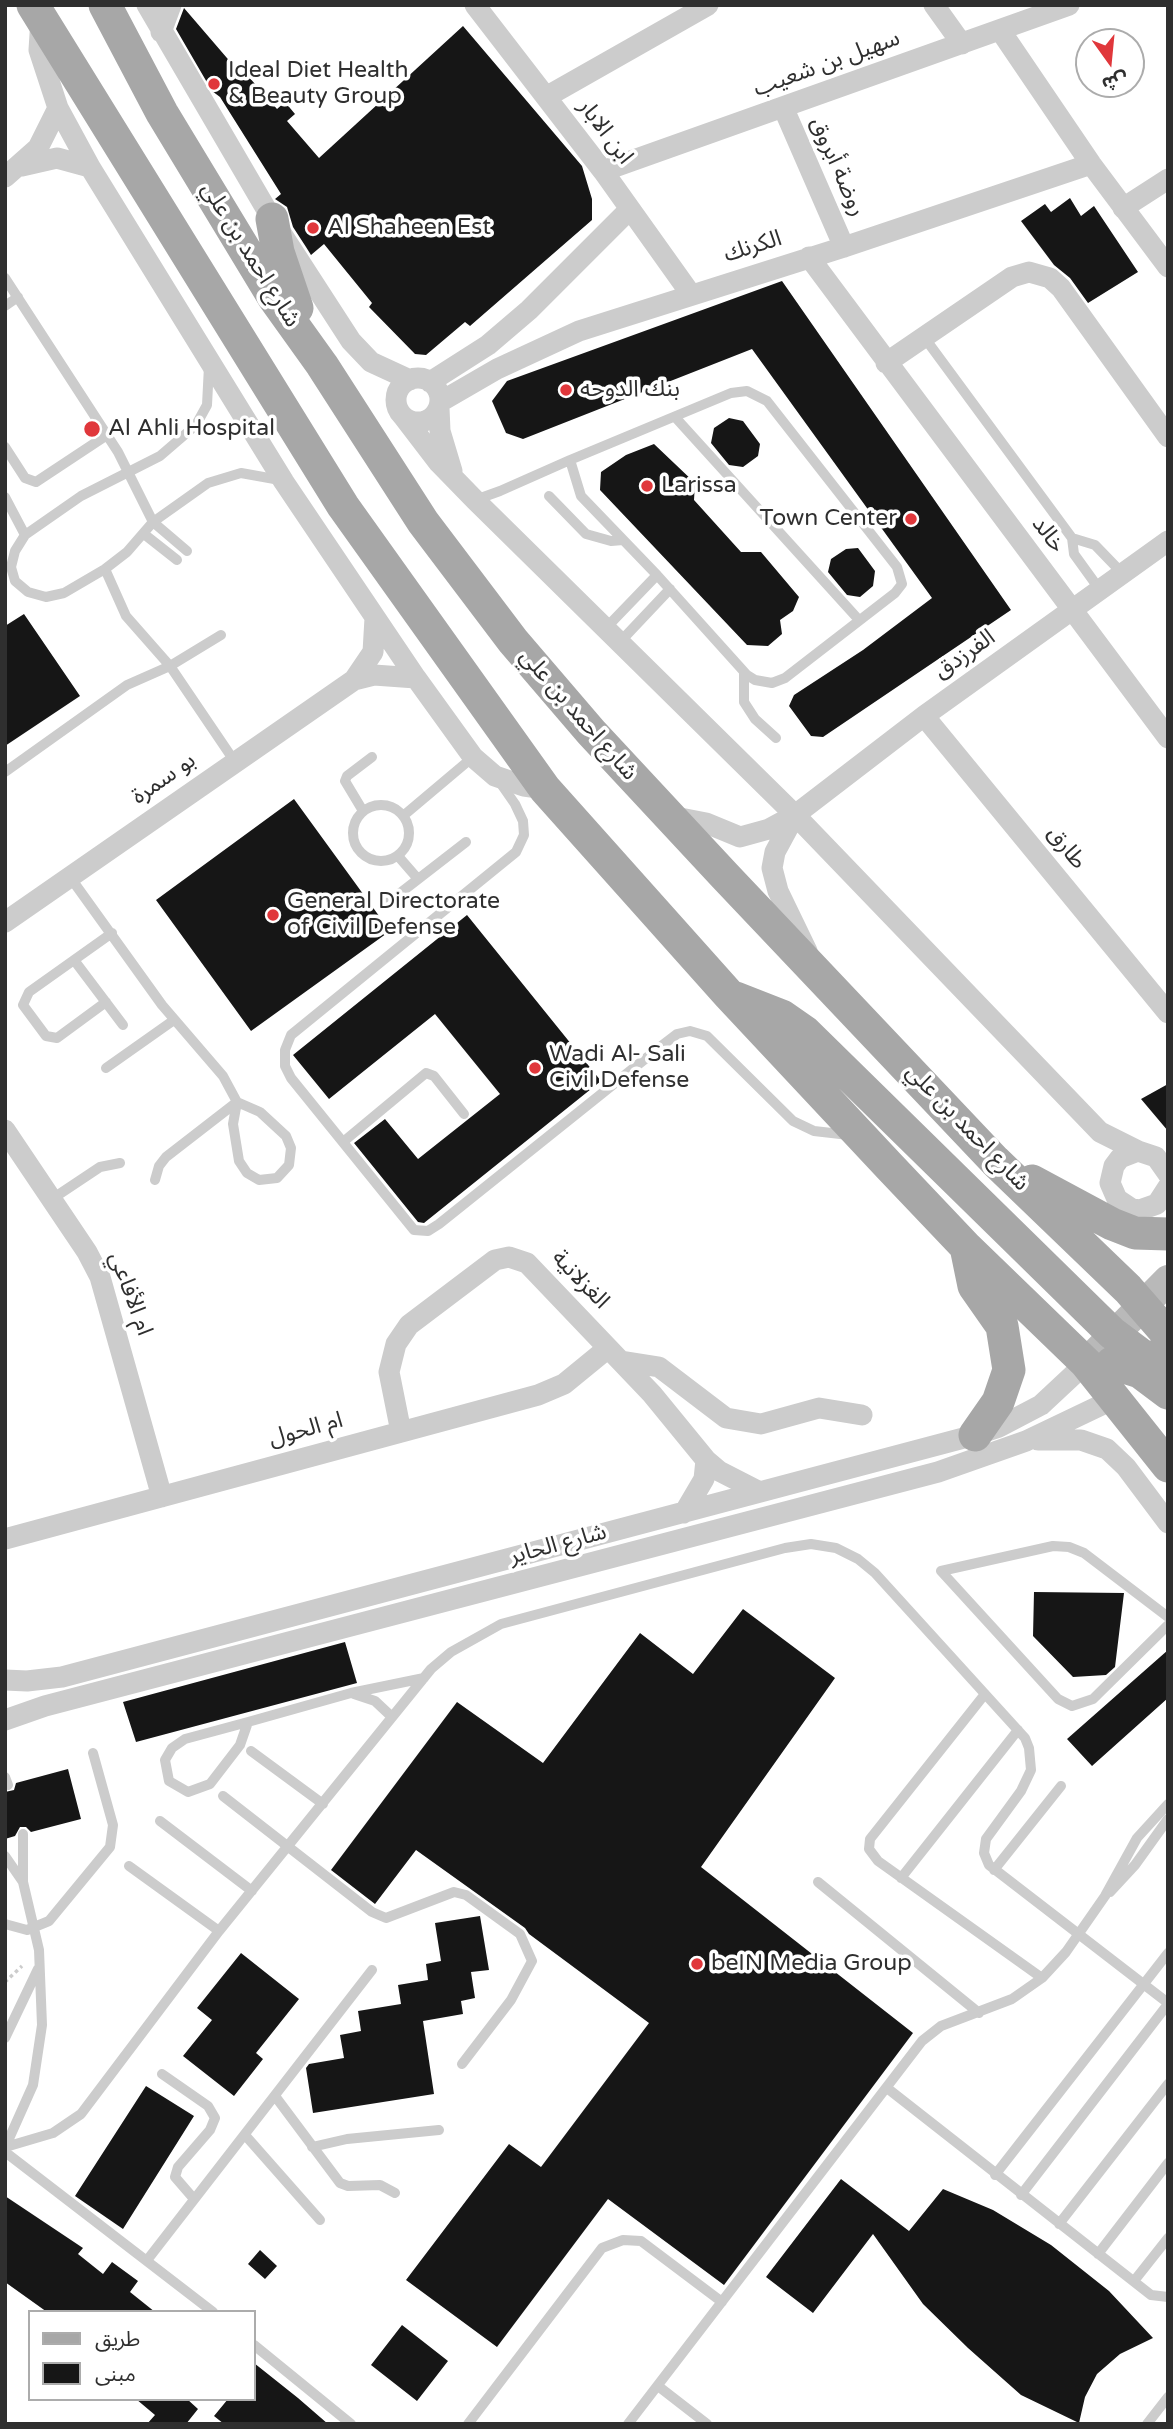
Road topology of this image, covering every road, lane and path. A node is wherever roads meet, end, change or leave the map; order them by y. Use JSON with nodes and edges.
{"nodes":[{"id":1,"x":105,"y":5,"type":"edge"},
{"id":2,"x":147,"y":5,"type":"edge"},
{"id":3,"x":171,"y":5,"type":"edge"},
{"id":4,"x":475,"y":5,"type":"edge"},
{"id":5,"x":708,"y":5,"type":"edge"},
{"id":6,"x":934,"y":5,"type":"edge"},
{"id":7,"x":1069,"y":5,"type":"edge"},
{"id":8,"x":37,"y":12,"type":"edge"},
{"id":9,"x":1000,"y":30,"type":"junction"},
{"id":10,"x":161,"y":32,"type":"junction"},
{"id":11,"x":962,"y":44,"type":"junction"},
{"id":12,"x":546,"y":97,"type":"junction"},
{"id":13,"x":783,"y":107,"type":"junction"},
{"id":14,"x":58,"y":108,"type":"junction"},
{"id":15,"x":1091,"y":164,"type":"junction"},
{"id":16,"x":90,"y":167,"type":"junction"},
{"id":17,"x":603,"y":171,"type":"junction"},
{"id":18,"x":13,"y":172,"type":"edge"},
{"id":19,"x":1168,"y":179,"type":"edge"},
{"id":20,"x":1123,"y":208,"type":"junction"},
{"id":21,"x":630,"y":209,"type":"junction"},
{"id":22,"x":272,"y":219,"type":"junction"},
{"id":23,"x":844,"y":247,"type":"junction"},
{"id":24,"x":809,"y":257,"type":"junction"},
{"id":25,"x":1168,"y":267,"type":"edge"},
{"id":26,"x":5,"y":278,"type":"edge"},
{"id":27,"x":690,"y":293,"type":"junction"},
{"id":28,"x":18,"y":297,"type":"junction"},
{"id":29,"x":5,"y":306,"type":"edge"},
{"id":30,"x":924,"y":337,"type":"junction"},
{"id":31,"x":209,"y":363,"type":"junction"},
{"id":32,"x":886,"y":363,"type":"junction"},
{"id":33,"x":322,"y":365,"type":"junction"},
{"id":34,"x":420,"y":381,"type":"junction"},
{"id":35,"x":439,"y":405,"type":"junction"},
{"id":36,"x":402,"y":416,"type":"junction"},
{"id":37,"x":675,"y":416,"type":"junction"},
{"id":38,"x":107,"y":435,"type":"junction"},
{"id":39,"x":1168,"y":437,"type":"edge"},
{"id":40,"x":5,"y":447,"type":"edge"},
{"id":41,"x":570,"y":460,"type":"junction"},
{"id":42,"x":127,"y":472,"type":"junction"},
{"id":43,"x":452,"y":473,"type":"junction"},
{"id":44,"x":284,"y":482,"type":"junction"},
{"id":45,"x":549,"y":496,"type":"dead end"},
{"id":46,"x":5,"y":497,"type":"edge"},
{"id":47,"x":475,"y":500,"type":"junction"},
{"id":48,"x":153,"y":522,"type":"junction"},
{"id":49,"x":144,"y":534,"type":"junction"},
{"id":50,"x":25,"y":536,"type":"junction"},
{"id":51,"x":1072,"y":538,"type":"junction"},
{"id":52,"x":623,"y":540,"type":"junction"},
{"id":53,"x":1168,"y":541,"type":"edge"},
{"id":54,"x":187,"y":551,"type":"dead end"},
{"id":55,"x":177,"y":560,"type":"dead end"},
{"id":56,"x":105,"y":569,"type":"junction"},
{"id":57,"x":1123,"y":574,"type":"junction"},
{"id":58,"x":657,"y":575,"type":"junction"},
{"id":59,"x":10,"y":585,"type":"edge"},
{"id":60,"x":670,"y":589,"type":"junction"},
{"id":61,"x":1100,"y":590,"type":"junction"},
{"id":62,"x":1072,"y":611,"type":"junction"},
{"id":63,"x":375,"y":618,"type":"junction"},
{"id":64,"x":859,"y":620,"type":"junction"},
{"id":65,"x":221,"y":635,"type":"dead end"},
{"id":66,"x":612,"y":636,"type":"junction"},
{"id":67,"x":170,"y":666,"type":"junction"},
{"id":68,"x":744,"y":672,"type":"junction"},
{"id":69,"x":416,"y":678,"type":"junction"},
{"id":70,"x":354,"y":680,"type":"junction"},
{"id":71,"x":924,"y":716,"type":"junction"},
{"id":72,"x":776,"y":738,"type":"dead end"},
{"id":73,"x":1168,"y":738,"type":"edge"},
{"id":74,"x":373,"y":757,"type":"dead end"},
{"id":75,"x":473,"y":757,"type":"junction"},
{"id":76,"x":235,"y":762,"type":"junction"},
{"id":77,"x":5,"y":772,"type":"edge"},
{"id":78,"x":495,"y":776,"type":"junction"},
{"id":79,"x":545,"y":789,"type":"junction"},
{"id":80,"x":363,"y":811,"type":"junction"},
{"id":81,"x":795,"y":815,"type":"junction"},
{"id":82,"x":403,"y":816,"type":"junction"},
{"id":83,"x":669,"y":816,"type":"junction"},
{"id":84,"x":466,"y":842,"type":"dead end"},
{"id":85,"x":398,"y":856,"type":"junction"},
{"id":86,"x":70,"y":877,"type":"junction"},
{"id":87,"x":418,"y":879,"type":"junction"},
{"id":88,"x":386,"y":904,"type":"dead end"},
{"id":89,"x":5,"y":922,"type":"edge"},
{"id":90,"x":112,"y":933,"type":"junction"},
{"id":91,"x":74,"y":960,"type":"junction"},
{"id":92,"x":815,"y":968,"type":"junction"},
{"id":93,"x":729,"y":995,"type":"junction"},
{"id":94,"x":106,"y":1002,"type":"junction"},
{"id":95,"x":1168,"y":1013,"type":"edge"},
{"id":96,"x":174,"y":1020,"type":"junction"},
{"id":97,"x":122,"y":1025,"type":"dead end"},
{"id":98,"x":106,"y":1068,"type":"dead end"},
{"id":99,"x":237,"y":1101,"type":"junction"},
{"id":100,"x":464,"y":1114,"type":"dead end"},
{"id":101,"x":5,"y":1130,"type":"edge"},
{"id":102,"x":1100,"y":1132,"type":"junction"},
{"id":103,"x":863,"y":1138,"type":"junction"},
{"id":104,"x":343,"y":1142,"type":"junction"},
{"id":105,"x":1138,"y":1151,"type":"junction"},
{"id":106,"x":995,"y":1161,"type":"junction"},
{"id":107,"x":120,"y":1163,"type":"dead end"},
{"id":108,"x":1114,"y":1166,"type":"junction"},
{"id":109,"x":1168,"y":1174,"type":"edge"},
{"id":110,"x":155,"y":1180,"type":"dead end"},
{"id":111,"x":1168,"y":1187,"type":"edge"},
{"id":112,"x":52,"y":1199,"type":"junction"},
{"id":113,"x":1168,"y":1234,"type":"edge"},
{"id":114,"x":966,"y":1247,"type":"junction"},
{"id":115,"x":1168,"y":1280,"type":"edge"},
{"id":116,"x":1151,"y":1348,"type":"edge"},
{"id":117,"x":614,"y":1354,"type":"junction"},
{"id":118,"x":1086,"y":1363,"type":"junction"},
{"id":119,"x":1116,"y":1398,"type":"junction"},
{"id":120,"x":862,"y":1415,"type":"dead end"},
{"id":121,"x":401,"y":1432,"type":"junction"},
{"id":122,"x":975,"y":1435,"type":"junction"},
{"id":123,"x":1026,"y":1441,"type":"junction"},
{"id":124,"x":706,"y":1460,"type":"junction"},
{"id":125,"x":1168,"y":1466,"type":"edge"},
{"id":126,"x":760,"y":1492,"type":"junction"},
{"id":127,"x":163,"y":1497,"type":"junction"},
{"id":128,"x":684,"y":1513,"type":"junction"},
{"id":129,"x":1168,"y":1523,"type":"edge"},
{"id":130,"x":5,"y":1539,"type":"edge"},
{"id":131,"x":1168,"y":1618,"type":"edge"},
{"id":132,"x":1168,"y":1625,"type":"edge"},
{"id":133,"x":424,"y":1678,"type":"junction"},
{"id":134,"x":5,"y":1680,"type":"edge"},
{"id":135,"x":352,"y":1693,"type":"junction"},
{"id":136,"x":985,"y":1694,"type":"junction"},
{"id":137,"x":393,"y":1717,"type":"junction"},
{"id":138,"x":5,"y":1720,"type":"edge"},
{"id":139,"x":248,"y":1722,"type":"junction"},
{"id":140,"x":1018,"y":1730,"type":"junction"},
{"id":141,"x":251,"y":1751,"type":"dead end"},
{"id":142,"x":93,"y":1753,"type":"dead end"},
{"id":143,"x":1061,"y":1786,"type":"dead end"},
{"id":144,"x":223,"y":1796,"type":"dead end"},
{"id":145,"x":323,"y":1804,"type":"junction"},
{"id":146,"x":1168,"y":1804,"type":"edge"},
{"id":147,"x":1168,"y":1819,"type":"edge"},
{"id":148,"x":160,"y":1821,"type":"dead end"},
{"id":149,"x":23,"y":1834,"type":"dead end"},
{"id":150,"x":287,"y":1848,"type":"junction"},
{"id":151,"x":5,"y":1856,"type":"edge"},
{"id":152,"x":130,"y":1866,"type":"dead end"},
{"id":153,"x":993,"y":1870,"type":"junction"},
{"id":154,"x":901,"y":1878,"type":"junction"},
{"id":155,"x":23,"y":1882,"type":"junction"},
{"id":156,"x":818,"y":1882,"type":"dead end"},
{"id":157,"x":252,"y":1891,"type":"junction"},
{"id":158,"x":1105,"y":1896,"type":"junction"},
{"id":159,"x":5,"y":1924,"type":"edge"},
{"id":160,"x":35,"y":1928,"type":"junction"},
{"id":161,"x":219,"y":1931,"type":"junction"},
{"id":162,"x":1078,"y":1935,"type":"junction"},
{"id":163,"x":1168,"y":1953,"type":"edge"},
{"id":164,"x":39,"y":1966,"type":"junction"},
{"id":165,"x":372,"y":1970,"type":"dead end"},
{"id":166,"x":1042,"y":1978,"type":"junction"},
{"id":167,"x":1143,"y":1984,"type":"junction"},
{"id":168,"x":1168,"y":2004,"type":"edge"},
{"id":169,"x":979,"y":2013,"type":"junction"},
{"id":170,"x":5,"y":2038,"type":"edge"},
{"id":171,"x":462,"y":2064,"type":"dead end"},
{"id":172,"x":162,"y":2074,"type":"dead end"},
{"id":173,"x":1168,"y":2084,"type":"edge"},
{"id":174,"x":887,"y":2088,"type":"junction"},
{"id":175,"x":275,"y":2096,"type":"junction"},
{"id":176,"x":439,"y":2130,"type":"dead end"},
{"id":177,"x":245,"y":2134,"type":"junction"},
{"id":178,"x":312,"y":2147,"type":"junction"},
{"id":179,"x":7,"y":2148,"type":"edge"},
{"id":180,"x":1168,"y":2163,"type":"edge"},
{"id":181,"x":995,"y":2175,"type":"junction"},
{"id":182,"x":395,"y":2193,"type":"dead end"},
{"id":183,"x":1021,"y":2195,"type":"junction"},
{"id":184,"x":194,"y":2199,"type":"junction"},
{"id":185,"x":320,"y":2220,"type":"dead end"},
{"id":186,"x":1059,"y":2224,"type":"junction"},
{"id":187,"x":1168,"y":2238,"type":"edge"},
{"id":188,"x":1098,"y":2254,"type":"junction"},
{"id":189,"x":148,"y":2259,"type":"junction"},
{"id":190,"x":1134,"y":2281,"type":"junction"},
{"id":191,"x":1168,"y":2297,"type":"edge"},
{"id":192,"x":722,"y":2302,"type":"junction"},
{"id":193,"x":211,"y":2310,"type":"edge"},
{"id":194,"x":256,"y":2346,"type":"edge"},
{"id":195,"x":658,"y":2386,"type":"junction"},
{"id":196,"x":1168,"y":2397,"type":"edge"},
{"id":197,"x":351,"y":2424,"type":"edge"},
{"id":198,"x":468,"y":2424,"type":"edge"},
{"id":199,"x":628,"y":2424,"type":"edge"},
{"id":200,"x":707,"y":2424,"type":"edge"},
{"id":201,"x":1147,"y":2424,"type":"edge"}],
"edges":[{"from":1,"to":33,"type":"main road","name":"شارع احمد بن علي"},
{"from":2,"to":10,"type":"street","name":"شارع احمد بن علي"},
{"from":3,"to":10,"type":"street"},
{"from":4,"to":12,"type":"street","name":"ابن الابار"},
{"from":5,"to":12,"type":"street"},
{"from":6,"to":11,"type":"street"},
{"from":7,"to":9,"type":"street","name":"سهيل بن شعيب"},
{"from":8,"to":14,"type":"street"},
{"from":8,"to":79,"type":"main road"},
{"from":9,"to":11,"type":"street","name":"سهيل بن شعيب"},
{"from":9,"to":15,"type":"street"},
{"from":10,"to":22,"type":"street","name":"شارع احمد بن علي"},
{"from":11,"to":13,"type":"street","name":"سهيل بن شعيب"},
{"from":12,"to":17,"type":"street","name":"ابن الابار"},
{"from":13,"to":17,"type":"street","name":"سهيل بن شعيب"},
{"from":13,"to":23,"type":"street","name":"روضة أبروق"},
{"from":14,"to":16,"type":"street"},
{"from":14,"to":18,"type":"street"},
{"from":15,"to":20,"type":"street"},
{"from":15,"to":23,"type":"street","name":"الكرنك"},
{"from":16,"to":18,"type":"street"},
{"from":16,"to":31,"type":"street"},
{"from":17,"to":21,"type":"street","name":"ابن الابار"},
{"from":19,"to":20,"type":"street"},
{"from":20,"to":25,"type":"street"},
{"from":21,"to":27,"type":"street","name":"ابن الابار"},
{"from":21,"to":34,"type":"street"},
{"from":22,"to":33,"type":"main road"},
{"from":22,"to":34,"type":"street","name":"شارع احمد بن علي"},
{"from":23,"to":24,"type":"street","name":"الكرنك"},
{"from":24,"to":27,"type":"street","name":"الكرنك"},
{"from":24,"to":32,"type":"street","name":"خالد"},
{"from":26,"to":28,"type":"lane"},
{"from":27,"to":35,"type":"street","name":"الكرنك"},
{"from":28,"to":29,"type":"lane"},
{"from":28,"to":38,"type":"lane"},
{"from":30,"to":32,"type":"street"},
{"from":30,"to":39,"type":"street"},
{"from":30,"to":51,"type":"lane"},
{"from":31,"to":42,"type":"lane"},
{"from":31,"to":44,"type":"street"},
{"from":32,"to":62,"type":"street","name":"خالد"},
{"from":33,"to":83,"type":"main road","name":"شارع احمد بن علي"},
{"from":34,"to":35,"type":"street"},
{"from":34,"to":36,"type":"street"},
{"from":35,"to":36,"type":"street"},
{"from":35,"to":43,"type":"street"},
{"from":36,"to":43,"type":"street"},
{"from":37,"to":41,"type":"lane"},
{"from":37,"to":64,"type":"lane"},
{"from":37,"to":64,"type":"lane"},
{"from":38,"to":40,"type":"lane"},
{"from":38,"to":42,"type":"lane"},
{"from":41,"to":47,"type":"lane"},
{"from":41,"to":52,"type":"lane"},
{"from":42,"to":48,"type":"lane"},
{"from":42,"to":50,"type":"lane"},
{"from":43,"to":47,"type":"street"},
{"from":44,"to":48,"type":"lane"},
{"from":44,"to":63,"type":"street"},
{"from":45,"to":52,"type":"lane"},
{"from":46,"to":50,"type":"lane"},
{"from":47,"to":66,"type":"street"},
{"from":48,"to":49,"type":"lane"},
{"from":48,"to":54,"type":"lane"},
{"from":49,"to":55,"type":"lane"},
{"from":49,"to":56,"type":"lane"},
{"from":50,"to":59,"type":"lane"},
{"from":51,"to":57,"type":"lane"},
{"from":51,"to":61,"type":"lane"},
{"from":52,"to":58,"type":"lane"},
{"from":53,"to":57,"type":"street","name":"الفرزدق"},
{"from":56,"to":59,"type":"lane"},
{"from":56,"to":67,"type":"lane"},
{"from":57,"to":61,"type":"street","name":"الفرزدق"},
{"from":58,"to":60,"type":"lane"},
{"from":58,"to":66,"type":"lane"},
{"from":60,"to":66,"type":"lane"},
{"from":60,"to":68,"type":"lane"},
{"from":61,"to":62,"type":"street","name":"الفرزدق"},
{"from":62,"to":71,"type":"street","name":"الفرزدق"},
{"from":62,"to":73,"type":"street","name":"خالد"},
{"from":63,"to":69,"type":"street"},
{"from":63,"to":70,"type":"street","name":"بو سمرة"},
{"from":64,"to":68,"type":"lane"},
{"from":65,"to":67,"type":"lane"},
{"from":66,"to":81,"type":"street"},
{"from":67,"to":76,"type":"lane"},
{"from":67,"to":77,"type":"lane"},
{"from":68,"to":72,"type":"lane"},
{"from":69,"to":70,"type":"street","name":"بو سمرة"},
{"from":69,"to":75,"type":"street"},
{"from":70,"to":76,"type":"street","name":"بو سمرة"},
{"from":71,"to":81,"type":"street","name":"الفرزدق"},
{"from":71,"to":95,"type":"street","name":"طارق"},
{"from":74,"to":80,"type":"lane"},
{"from":75,"to":78,"type":"street"},
{"from":75,"to":82,"type":"lane"},
{"from":76,"to":86,"type":"street","name":"بو سمرة"},
{"from":78,"to":79,"type":"street"},
{"from":78,"to":104,"type":"lane"},
{"from":79,"to":93,"type":"main road"},
{"from":80,"to":82,"type":"lane"},
{"from":80,"to":85,"type":"lane"},
{"from":81,"to":83,"type":"street","name":"الفرزدق"},
{"from":81,"to":92,"type":"street","name":"الفرزدق"},
{"from":81,"to":102,"type":"street"},
{"from":82,"to":85,"type":"lane"},
{"from":83,"to":92,"type":"main road","name":"شارع احمد بن علي"},
{"from":84,"to":87,"type":"lane"},
{"from":85,"to":87,"type":"lane"},
{"from":86,"to":89,"type":"street","name":"بو سمرة"},
{"from":86,"to":90,"type":"lane"},
{"from":87,"to":88,"type":"lane"},
{"from":90,"to":91,"type":"lane"},
{"from":90,"to":96,"type":"lane"},
{"from":91,"to":94,"type":"lane"},
{"from":91,"to":94,"type":"lane"},
{"from":92,"to":106,"type":"main road","name":"شارع احمد بن علي"},
{"from":93,"to":103,"type":"main road"},
{"from":93,"to":116,"type":"main road"},
{"from":94,"to":97,"type":"lane"},
{"from":96,"to":98,"type":"lane"},
{"from":96,"to":99,"type":"lane"},
{"from":99,"to":99,"type":"lane"},
{"from":99,"to":110,"type":"lane"},
{"from":100,"to":104,"type":"lane"},
{"from":101,"to":112,"type":"street","name":"ام الأفاعي"},
{"from":102,"to":105,"type":"street"},
{"from":102,"to":108,"type":"street"},
{"from":103,"to":104,"type":"lane"},
{"from":103,"to":114,"type":"main road"},
{"from":105,"to":108,"type":"street"},
{"from":105,"to":109,"type":"street"},
{"from":106,"to":113,"type":"main road"},
{"from":106,"to":116,"type":"main road","name":"شارع احمد بن علي"},
{"from":107,"to":112,"type":"lane"},
{"from":108,"to":111,"type":"street"},
{"from":112,"to":127,"type":"street","name":"ام الأفاعي"},
{"from":114,"to":118,"type":"main road"},
{"from":114,"to":122,"type":"main road"},
{"from":115,"to":116,"type":"main road"},
{"from":116,"to":118,"type":"main road"},
{"from":116,"to":119,"type":"main road"},
{"from":117,"to":120,"type":"street"},
{"from":117,"to":121,"type":"street","name":"ام الحول"},
{"from":117,"to":121,"type":"street","name":"الغزلانية"},
{"from":117,"to":124,"type":"street","name":"الغزلانية"},
{"from":118,"to":119,"type":"main road"},
{"from":118,"to":122,"type":"street","name":"شارع الحاير"},
{"from":119,"to":123,"type":"street","name":"شارع الحاير"},
{"from":119,"to":125,"type":"main road"},
{"from":121,"to":127,"type":"street","name":"ام الحول"},
{"from":122,"to":126,"type":"street","name":"شارع الحاير"},
{"from":123,"to":129,"type":"street"},
{"from":123,"to":138,"type":"street","name":"شارع الحاير"},
{"from":124,"to":126,"type":"street","name":"الغزلانية"},
{"from":124,"to":128,"type":"street"},
{"from":126,"to":128,"type":"street","name":"شارع الحاير"},
{"from":127,"to":130,"type":"street","name":"ام الحول"},
{"from":128,"to":134,"type":"street","name":"شارع الحاير"},
{"from":131,"to":132,"type":"lane"},
{"from":133,"to":135,"type":"lane"},
{"from":133,"to":136,"type":"lane"},
{"from":133,"to":137,"type":"lane"},
{"from":135,"to":137,"type":"lane"},
{"from":135,"to":139,"type":"lane"},
{"from":136,"to":140,"type":"lane"},
{"from":136,"to":154,"type":"lane"},
{"from":137,"to":145,"type":"lane"},
{"from":139,"to":139,"type":"lane"},
{"from":140,"to":153,"type":"lane"},
{"from":140,"to":154,"type":"lane"},
{"from":141,"to":145,"type":"lane"},
{"from":142,"to":160,"type":"lane"},
{"from":143,"to":153,"type":"lane"},
{"from":144,"to":150,"type":"lane"},
{"from":145,"to":150,"type":"lane"},
{"from":146,"to":158,"type":"lane"},
{"from":147,"to":158,"type":"lane"},
{"from":148,"to":157,"type":"lane"},
{"from":149,"to":155,"type":"lane"},
{"from":150,"to":157,"type":"lane"},
{"from":150,"to":171,"type":"lane"},
{"from":151,"to":155,"type":"lane"},
{"from":152,"to":161,"type":"lane"},
{"from":153,"to":162,"type":"lane"},
{"from":154,"to":166,"type":"lane"},
{"from":155,"to":160,"type":"lane"},
{"from":156,"to":169,"type":"lane"},
{"from":157,"to":161,"type":"lane"},
{"from":158,"to":162,"type":"lane"},
{"from":159,"to":160,"type":"lane"},
{"from":160,"to":164,"type":"lane"},
{"from":161,"to":179,"type":"lane"},
{"from":162,"to":166,"type":"lane"},
{"from":162,"to":167,"type":"lane"},
{"from":163,"to":167,"type":"lane"},
{"from":164,"to":170,"type":"lane"},
{"from":164,"to":179,"type":"lane"},
{"from":165,"to":175,"type":"lane"},
{"from":166,"to":169,"type":"lane"},
{"from":167,"to":168,"type":"lane"},
{"from":167,"to":181,"type":"lane"},
{"from":168,"to":183,"type":"lane"},
{"from":169,"to":174,"type":"lane"},
{"from":172,"to":184,"type":"lane"},
{"from":173,"to":186,"type":"lane"},
{"from":174,"to":181,"type":"lane"},
{"from":174,"to":192,"type":"lane"},
{"from":175,"to":177,"type":"lane"},
{"from":175,"to":178,"type":"lane"},
{"from":176,"to":178,"type":"lane"},
{"from":177,"to":184,"type":"lane"},
{"from":177,"to":185,"type":"lane"},
{"from":178,"to":182,"type":"lane"},
{"from":179,"to":189,"type":"lane"},
{"from":180,"to":188,"type":"lane"},
{"from":181,"to":183,"type":"lane"},
{"from":183,"to":186,"type":"lane"},
{"from":184,"to":189,"type":"lane"},
{"from":186,"to":188,"type":"lane"},
{"from":187,"to":190,"type":"lane"},
{"from":188,"to":190,"type":"lane"},
{"from":189,"to":193,"type":"lane"},
{"from":190,"to":191,"type":"lane"},
{"from":192,"to":195,"type":"lane"},
{"from":192,"to":198,"type":"lane"},
{"from":194,"to":197,"type":"lane"},
{"from":195,"to":199,"type":"lane"},
{"from":195,"to":200,"type":"lane"},
{"from":196,"to":201,"type":"lane"}]}
